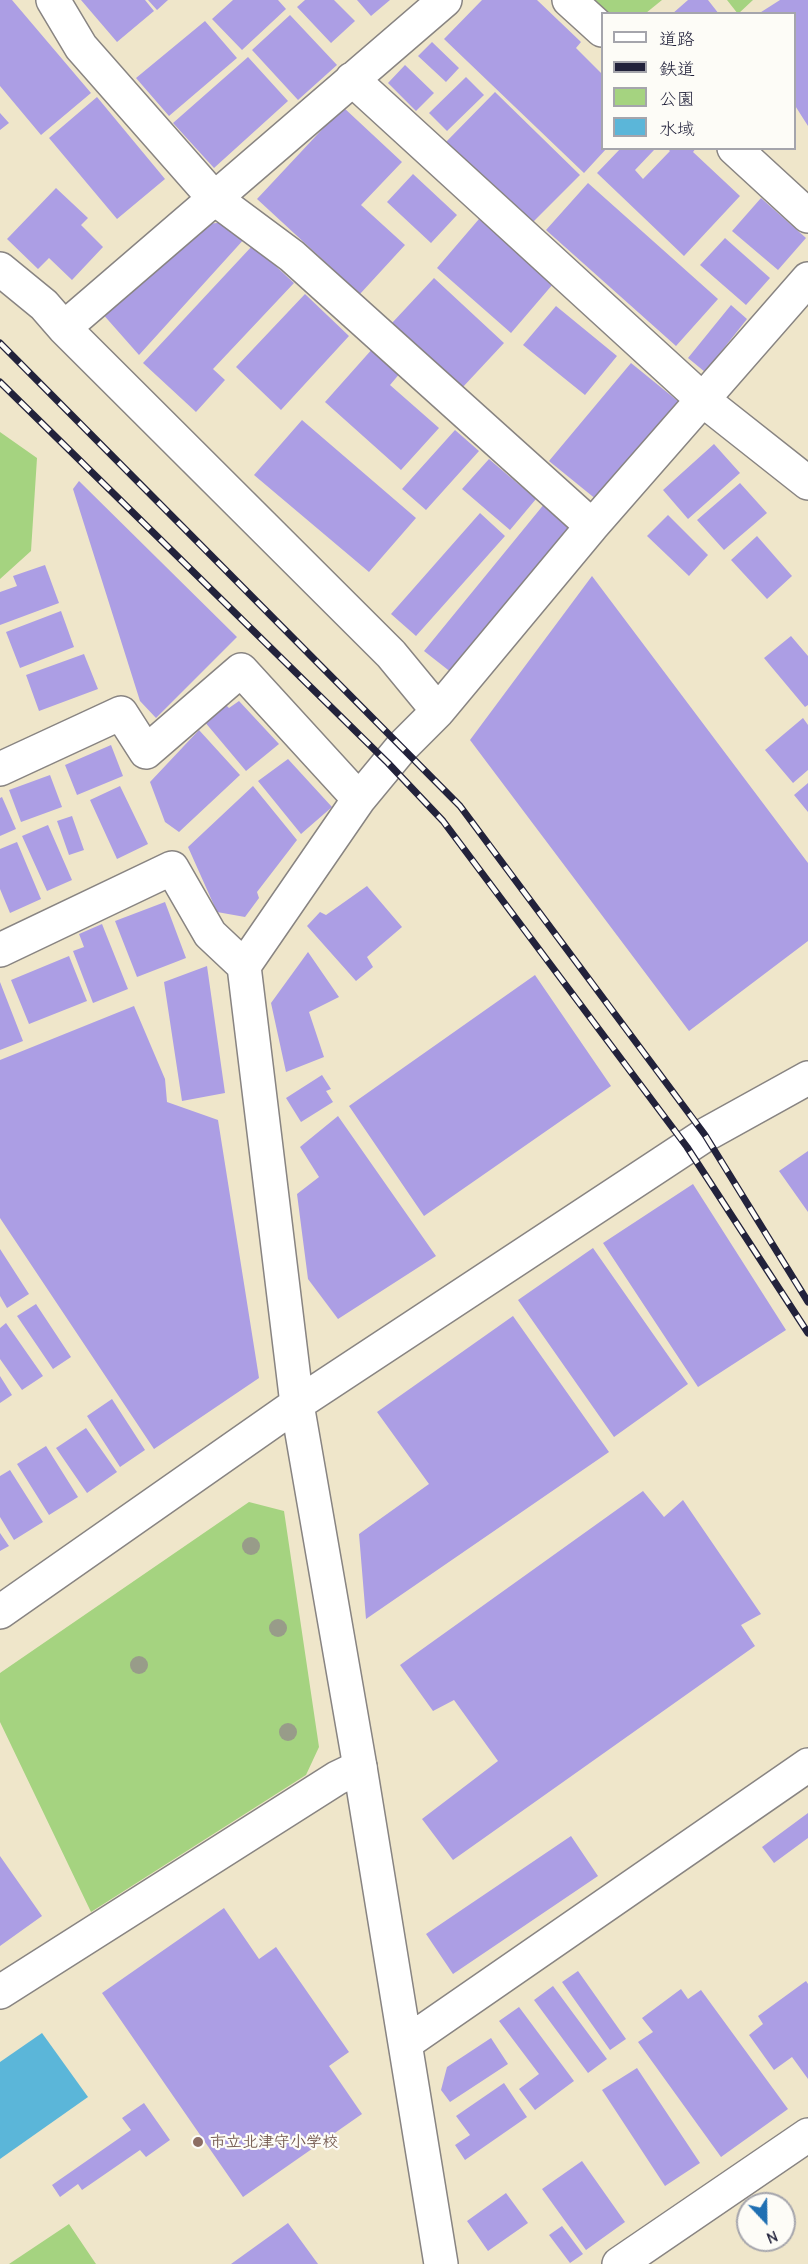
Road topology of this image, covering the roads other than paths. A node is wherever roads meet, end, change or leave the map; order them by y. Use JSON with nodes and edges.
{"nodes":[{"id":1,"x":53,"y":0,"type":"edge"},
{"id":2,"x":445,"y":0,"type":"edge"},
{"id":3,"x":569,"y":0,"type":"edge"},
{"id":4,"x":601,"y":28,"type":"edge"},
{"id":5,"x":352,"y":80,"type":"junction"},
{"id":6,"x":736,"y":150,"type":"edge"},
{"id":7,"x":214,"y":198,"type":"junction"},
{"id":8,"x":808,"y":216,"type":"edge"},
{"id":9,"x":0,"y":269,"type":"edge"},
{"id":10,"x":808,"y":279,"type":"edge"},
{"id":11,"x":64,"y":328,"type":"junction"},
{"id":12,"x":703,"y":399,"type":"junction"},
{"id":13,"x":808,"y":483,"type":"edge"},
{"id":14,"x":592,"y":526,"type":"junction"},
{"id":15,"x":438,"y":711,"type":"junction"},
{"id":16,"x":0,"y":769,"type":"edge"},
{"id":17,"x":359,"y":799,"type":"junction"},
{"id":18,"x":0,"y":950,"type":"edge"},
{"id":19,"x":244,"y":966,"type":"junction"},
{"id":20,"x":808,"y":1078,"type":"edge"},
{"id":21,"x":297,"y":1404,"type":"junction"},
{"id":22,"x":0,"y":1612,"type":"edge"},
{"id":23,"x":808,"y":1766,"type":"edge"},
{"id":24,"x":360,"y":1767,"type":"junction"},
{"id":25,"x":0,"y":1992,"type":"edge"},
{"id":26,"x":406,"y":2043,"type":"junction"},
{"id":27,"x":808,"y":2135,"type":"edge"},
{"id":28,"x":441,"y":2264,"type":"edge"},
{"id":29,"x":619,"y":2264,"type":"edge"}],
"edges":[{"from":1,"to":7,"type":"street"},
{"from":2,"to":5,"type":"street"},
{"from":3,"to":4,"type":"street"},
{"from":5,"to":7,"type":"street"},
{"from":5,"to":12,"type":"street"},
{"from":6,"to":8,"type":"street"},
{"from":7,"to":11,"type":"street"},
{"from":7,"to":14,"type":"street"},
{"from":9,"to":11,"type":"street"},
{"from":10,"to":12,"type":"street"},
{"from":11,"to":15,"type":"street"},
{"from":12,"to":13,"type":"street"},
{"from":12,"to":14,"type":"street"},
{"from":14,"to":15,"type":"street"},
{"from":15,"to":17,"type":"street"},
{"from":16,"to":17,"type":"street"},
{"from":17,"to":19,"type":"street"},
{"from":18,"to":19,"type":"street"},
{"from":19,"to":21,"type":"street"},
{"from":20,"to":21,"type":"street"},
{"from":21,"to":22,"type":"street"},
{"from":21,"to":24,"type":"street"},
{"from":23,"to":26,"type":"street"},
{"from":24,"to":25,"type":"street"},
{"from":24,"to":26,"type":"street"},
{"from":26,"to":28,"type":"street"},
{"from":27,"to":29,"type":"street"}]}
